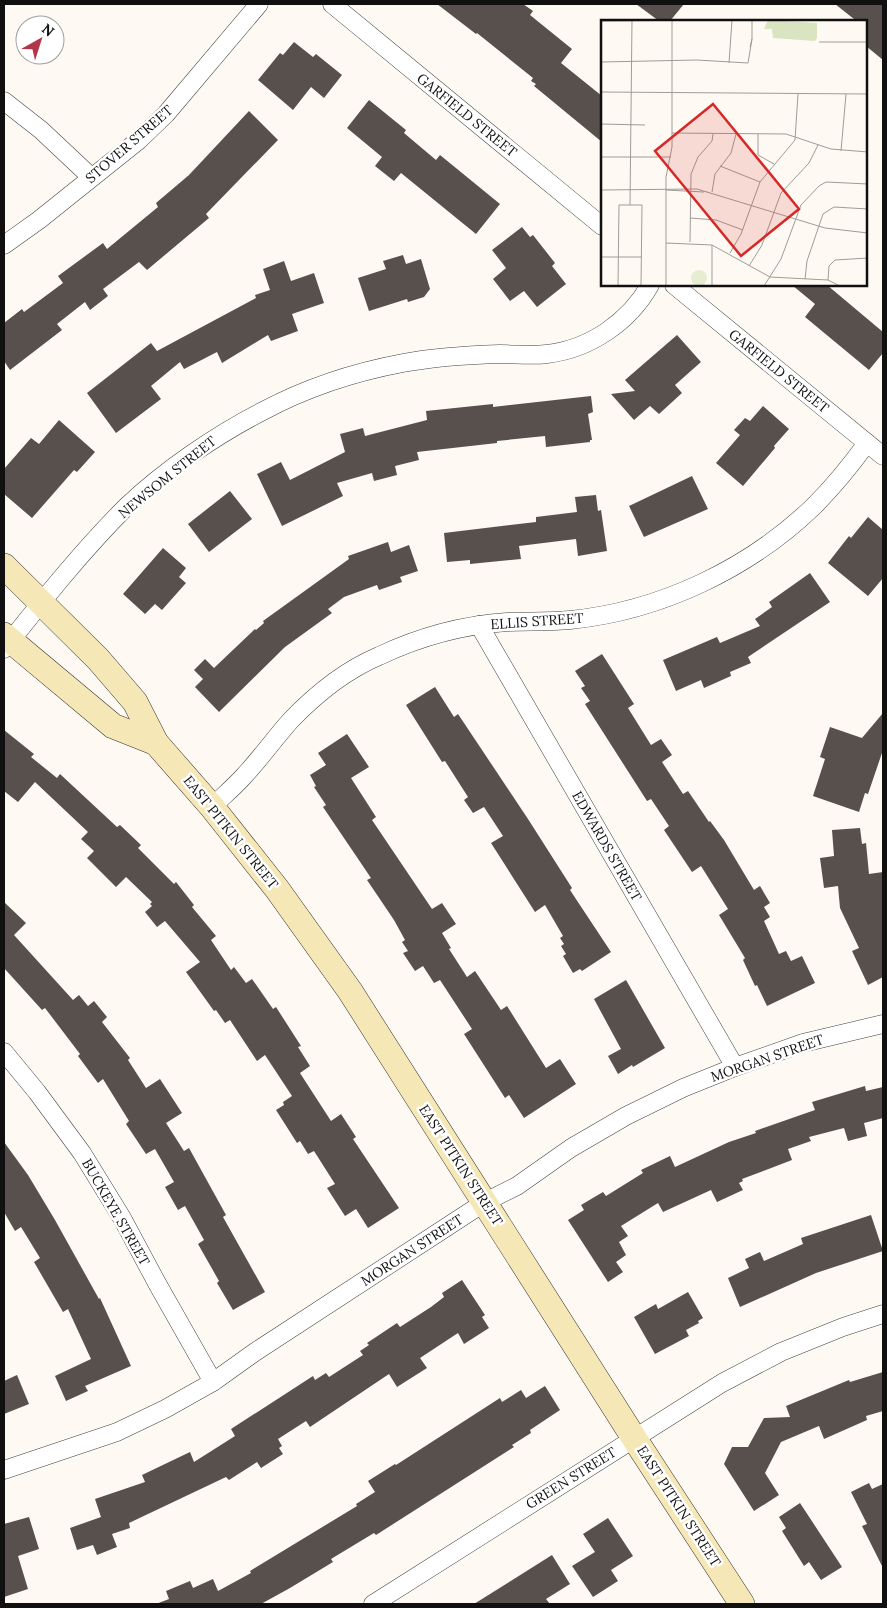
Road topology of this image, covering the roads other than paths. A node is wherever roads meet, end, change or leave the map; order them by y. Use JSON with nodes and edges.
{"nodes":[{"id":1,"x":259,"y":4,"type":"edge"},
{"id":2,"x":332,"y":4,"type":"edge"},
{"id":3,"x":4,"y":101,"type":"edge"},
{"id":4,"x":91,"y":177,"type":"junction"},
{"id":5,"x":601,"y":225,"type":"edge"},
{"id":6,"x":4,"y":245,"type":"edge"},
{"id":7,"x":649,"y":286,"type":"edge"},
{"id":8,"x":675,"y":286,"type":"edge"},
{"id":9,"x":867,"y":443,"type":"junction"},
{"id":10,"x":883,"y":456,"type":"edge"},
{"id":11,"x":4,"y":566,"type":"edge"},
{"id":12,"x":41,"y":603,"type":"junction"},
{"id":13,"x":479,"y":625,"type":"junction"},
{"id":14,"x":6,"y":642,"type":"edge"},
{"id":15,"x":156,"y":743,"type":"junction"},
{"id":16,"x":212,"y":807,"type":"junction"},
{"id":17,"x":883,"y":1024,"type":"edge"},
{"id":18,"x":4,"y":1052,"type":"edge"},
{"id":19,"x":735,"y":1066,"type":"junction"},
{"id":20,"x":485,"y":1202,"type":"junction"},
{"id":21,"x":883,"y":1314,"type":"edge"},
{"id":22,"x":213,"y":1382,"type":"junction"},
{"id":23,"x":634,"y":1438,"type":"junction"},
{"id":24,"x":4,"y":1470,"type":"edge"},
{"id":25,"x":373,"y":1604,"type":"edge"},
{"id":26,"x":742,"y":1604,"type":"edge"}],
"edges":[{"from":1,"to":4,"type":"street","name":"STOVER STREET"},
{"from":2,"to":5,"type":"street","name":"GARFIELD STREET"},
{"from":3,"to":4,"type":"street"},
{"from":4,"to":6,"type":"street","name":"STOVER STREET"},
{"from":7,"to":12,"type":"street","name":"NEWSOM STREET"},
{"from":8,"to":9,"type":"street","name":"GARFIELD STREET"},
{"from":9,"to":10,"type":"street","name":"GARFIELD STREET"},
{"from":9,"to":13,"type":"street","name":"ELLIS STREET"},
{"from":11,"to":12,"type":"street","name":"EAST PITKIN STREET"},
{"from":12,"to":14,"type":"street","name":"NEWSOM STREET"},
{"from":12,"to":15,"type":"street","name":"EAST PITKIN STREET"},
{"from":13,"to":16,"type":"street","name":"ELLIS STREET"},
{"from":13,"to":19,"type":"street","name":"EDWARDS STREET"},
{"from":14,"to":15,"type":"street","name":"EAST PITKIN STREET"},
{"from":15,"to":16,"type":"street","name":"EAST PITKIN STREET"},
{"from":16,"to":20,"type":"street","name":"EAST PITKIN STREET"},
{"from":17,"to":19,"type":"street","name":"MORGAN STREET"},
{"from":18,"to":22,"type":"street","name":"BUCKEYE STREET"},
{"from":19,"to":20,"type":"street","name":"MORGAN STREET"},
{"from":20,"to":22,"type":"street","name":"MORGAN STREET"},
{"from":20,"to":23,"type":"street","name":"EAST PITKIN STREET"},
{"from":21,"to":23,"type":"street","name":"GREEN STREET"},
{"from":22,"to":24,"type":"street","name":"MORGAN STREET"},
{"from":23,"to":25,"type":"street","name":"GREEN STREET"},
{"from":23,"to":26,"type":"street","name":"EAST PITKIN STREET"}]}
